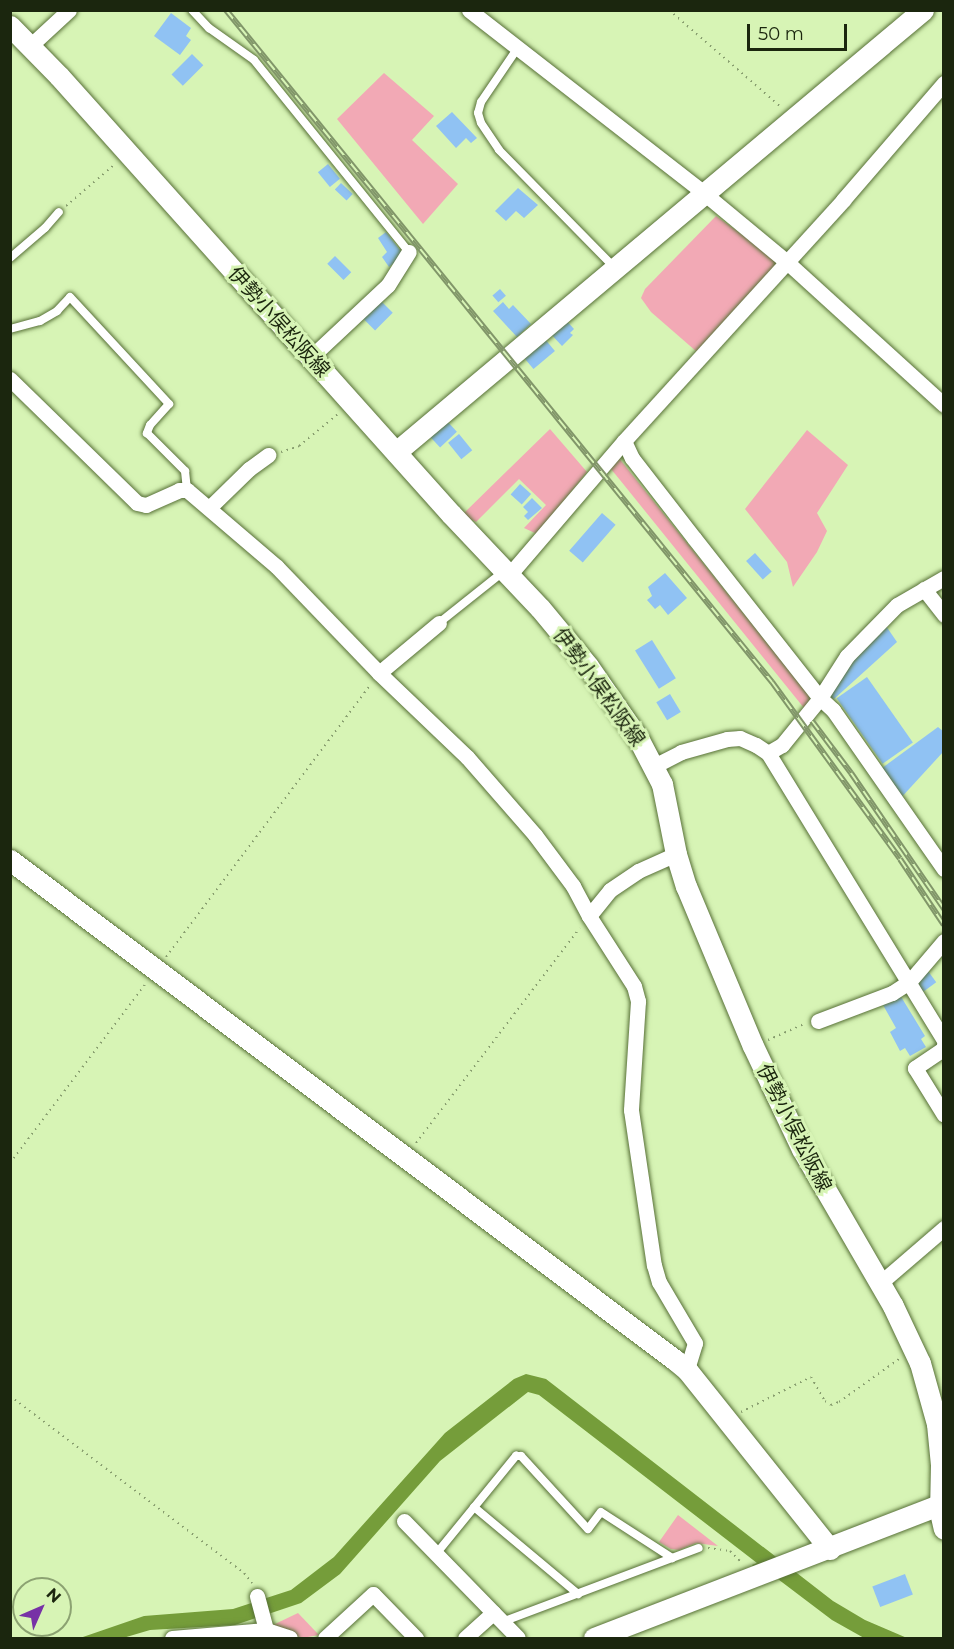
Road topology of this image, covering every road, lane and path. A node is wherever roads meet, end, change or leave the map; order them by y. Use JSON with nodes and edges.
{"nodes":[{"id":1,"x":69,"y":10,"type":"edge"},
{"id":2,"x":192,"y":10,"type":"edge"},
{"id":3,"x":469,"y":10,"type":"edge"},
{"id":4,"x":669,"y":10,"type":"edge"},
{"id":5,"x":923,"y":10,"type":"edge"},
{"id":6,"x":10,"y":26,"type":"edge"},
{"id":7,"x":30,"y":46,"type":"junction"},
{"id":8,"x":517,"y":49,"type":"junction"},
{"id":9,"x":944,"y":83,"type":"edge"},
{"id":10,"x":794,"y":118,"type":"junction"},
{"id":11,"x":128,"y":153,"type":"junction"},
{"id":12,"x":705,"y":194,"type":"junction"},
{"id":13,"x":59,"y":212,"type":"joint"},
{"id":14,"x":410,"y":252,"type":"joint"},
{"id":15,"x":10,"y":258,"type":"edge"},
{"id":16,"x":787,"y":262,"type":"junction"},
{"id":17,"x":615,"y":267,"type":"junction"},
{"id":18,"x":10,"y":329,"type":"edge"},
{"id":19,"x":311,"y":357,"type":"junction"},
{"id":20,"x":10,"y":379,"type":"edge"},
{"id":21,"x":352,"y":403,"type":"junction"},
{"id":22,"x":944,"y":405,"type":"edge"},
{"id":23,"x":624,"y":441,"type":"junction"},
{"id":24,"x":396,"y":452,"type":"junction"},
{"id":25,"x":268,"y":456,"type":"joint"},
{"id":26,"x":187,"y":490,"type":"junction"},
{"id":27,"x":209,"y":508,"type":"junction"},
{"id":28,"x":508,"y":572,"type":"junction"},
{"id":29,"x":944,"y":578,"type":"edge"},
{"id":30,"x":924,"y":589,"type":"junction"},
{"id":31,"x":944,"y":615,"type":"edge"},
{"id":32,"x":439,"y":623,"type":"joint"},
{"id":33,"x":379,"y":673,"type":"junction"},
{"id":34,"x":820,"y":698,"type":"junction"},
{"id":35,"x":768,"y":753,"type":"junction"},
{"id":36,"x":654,"y":766,"type":"junction"},
{"id":37,"x":676,"y":854,"type":"junction"},
{"id":38,"x":10,"y":860,"type":"edge"},
{"id":39,"x":944,"y":869,"type":"edge"},
{"id":40,"x":588,"y":916,"type":"junction"},
{"id":41,"x":944,"y":941,"type":"edge"},
{"id":42,"x":156,"y":970,"type":"junction"},
{"id":43,"x":909,"y":982,"type":"junction"},
{"id":44,"x":818,"y":1021,"type":"joint"},
{"id":45,"x":944,"y":1040,"type":"edge"},
{"id":46,"x":944,"y":1045,"type":"edge"},
{"id":47,"x":753,"y":1046,"type":"junction"},
{"id":48,"x":944,"y":1115,"type":"edge"},
{"id":49,"x":405,"y":1157,"type":"junction"},
{"id":50,"x":10,"y":1163,"type":"edge"},
{"id":51,"x":944,"y":1228,"type":"edge"},
{"id":52,"x":879,"y":1284,"type":"junction"},
{"id":53,"x":914,"y":1349,"type":"junction"},
{"id":54,"x":687,"y":1370,"type":"junction"},
{"id":55,"x":10,"y":1395,"type":"edge"},
{"id":56,"x":736,"y":1414,"type":"dead end"},
{"id":57,"x":942,"y":1504,"type":"edge"},
{"id":58,"x":474,"y":1507,"type":"junction"},
{"id":59,"x":404,"y":1521,"type":"dead end"},
{"id":60,"x":944,"y":1529,"type":"edge"},
{"id":61,"x":699,"y":1548,"type":"joint"},
{"id":62,"x":830,"y":1549,"type":"junction"},
{"id":63,"x":730,"y":1551,"type":"dead end"},
{"id":64,"x":436,"y":1554,"type":"junction"},
{"id":65,"x":672,"y":1558,"type":"junction"},
{"id":66,"x":579,"y":1594,"type":"junction"},
{"id":67,"x":257,"y":1596,"type":"joint"},
{"id":68,"x":497,"y":1618,"type":"junction"},
{"id":69,"x":265,"y":1626,"type":"junction"},
{"id":70,"x":172,"y":1638,"type":"edge"},
{"id":71,"x":290,"y":1638,"type":"edge"},
{"id":72,"x":325,"y":1638,"type":"edge"},
{"id":73,"x":416,"y":1638,"type":"edge"},
{"id":74,"x":465,"y":1638,"type":"edge"},
{"id":75,"x":518,"y":1638,"type":"edge"},
{"id":76,"x":594,"y":1638,"type":"edge"}],
"edges":[{"from":1,"to":7,"type":"street"},
{"from":2,"to":14,"type":"lane"},
{"from":3,"to":8,"type":"street"},
{"from":4,"to":10,"type":"path"},
{"from":5,"to":10,"type":"street"},
{"from":6,"to":7,"type":"street","name":"伊勢小俣松阪線"},
{"from":7,"to":11,"type":"street","name":"伊勢小俣松阪線"},
{"from":8,"to":12,"type":"street"},
{"from":8,"to":17,"type":"lane"},
{"from":9,"to":16,"type":"street"},
{"from":10,"to":12,"type":"street"},
{"from":11,"to":13,"type":"path"},
{"from":11,"to":19,"type":"street","name":"伊勢小俣松阪線"},
{"from":12,"to":16,"type":"street"},
{"from":12,"to":17,"type":"street"},
{"from":13,"to":15,"type":"lane"},
{"from":14,"to":19,"type":"street"},
{"from":16,"to":22,"type":"street"},
{"from":16,"to":23,"type":"street"},
{"from":17,"to":24,"type":"street"},
{"from":18,"to":26,"type":"lane"},
{"from":19,"to":21,"type":"street","name":"伊勢小俣松阪線"},
{"from":20,"to":26,"type":"street"},
{"from":21,"to":24,"type":"street","name":"伊勢小俣松阪線"},
{"from":21,"to":25,"type":"path"},
{"from":23,"to":28,"type":"street"},
{"from":23,"to":34,"type":"street"},
{"from":24,"to":28,"type":"street","name":"伊勢小俣松阪線"},
{"from":25,"to":27,"type":"street"},
{"from":26,"to":27,"type":"street"},
{"from":27,"to":33,"type":"street"},
{"from":28,"to":32,"type":"lane"},
{"from":28,"to":36,"type":"street","name":"伊勢小俣松阪線"},
{"from":29,"to":30,"type":"street"},
{"from":30,"to":31,"type":"street"},
{"from":30,"to":34,"type":"street"},
{"from":32,"to":33,"type":"street"},
{"from":33,"to":40,"type":"street"},
{"from":33,"to":42,"type":"path"},
{"from":34,"to":35,"type":"street"},
{"from":34,"to":39,"type":"street"},
{"from":35,"to":36,"type":"street"},
{"from":35,"to":43,"type":"street"},
{"from":36,"to":37,"type":"street","name":"伊勢小俣松阪線"},
{"from":37,"to":40,"type":"street"},
{"from":37,"to":47,"type":"street","name":"伊勢小俣松阪線"},
{"from":38,"to":42,"type":"street"},
{"from":40,"to":49,"type":"path"},
{"from":40,"to":54,"type":"street"},
{"from":41,"to":43,"type":"street"},
{"from":42,"to":49,"type":"street"},
{"from":42,"to":50,"type":"path"},
{"from":43,"to":44,"type":"street"},
{"from":43,"to":45,"type":"street"},
{"from":44,"to":47,"type":"path"},
{"from":46,"to":48,"type":"street"},
{"from":47,"to":52,"type":"street","name":"伊勢小俣松阪線"},
{"from":49,"to":54,"type":"street"},
{"from":51,"to":52,"type":"street"},
{"from":52,"to":53,"type":"street","name":"伊勢小俣松阪線"},
{"from":53,"to":56,"type":"path"},
{"from":53,"to":57,"type":"street","name":"伊勢小俣松阪線"},
{"from":54,"to":62,"type":"street"},
{"from":55,"to":67,"type":"path"},
{"from":57,"to":60,"type":"street","name":"伊勢小俣松阪線"},
{"from":57,"to":62,"type":"street"},
{"from":58,"to":64,"type":"lane"},
{"from":58,"to":65,"type":"lane"},
{"from":58,"to":66,"type":"lane"},
{"from":59,"to":64,"type":"street"},
{"from":61,"to":63,"type":"path"},
{"from":61,"to":65,"type":"lane"},
{"from":62,"to":76,"type":"street"},
{"from":64,"to":68,"type":"street"},
{"from":65,"to":66,"type":"lane"},
{"from":66,"to":68,"type":"lane"},
{"from":67,"to":69,"type":"street"},
{"from":68,"to":74,"type":"street"},
{"from":68,"to":75,"type":"street"},
{"from":69,"to":70,"type":"street"},
{"from":69,"to":71,"type":"street"},
{"from":72,"to":73,"type":"street"}]}
